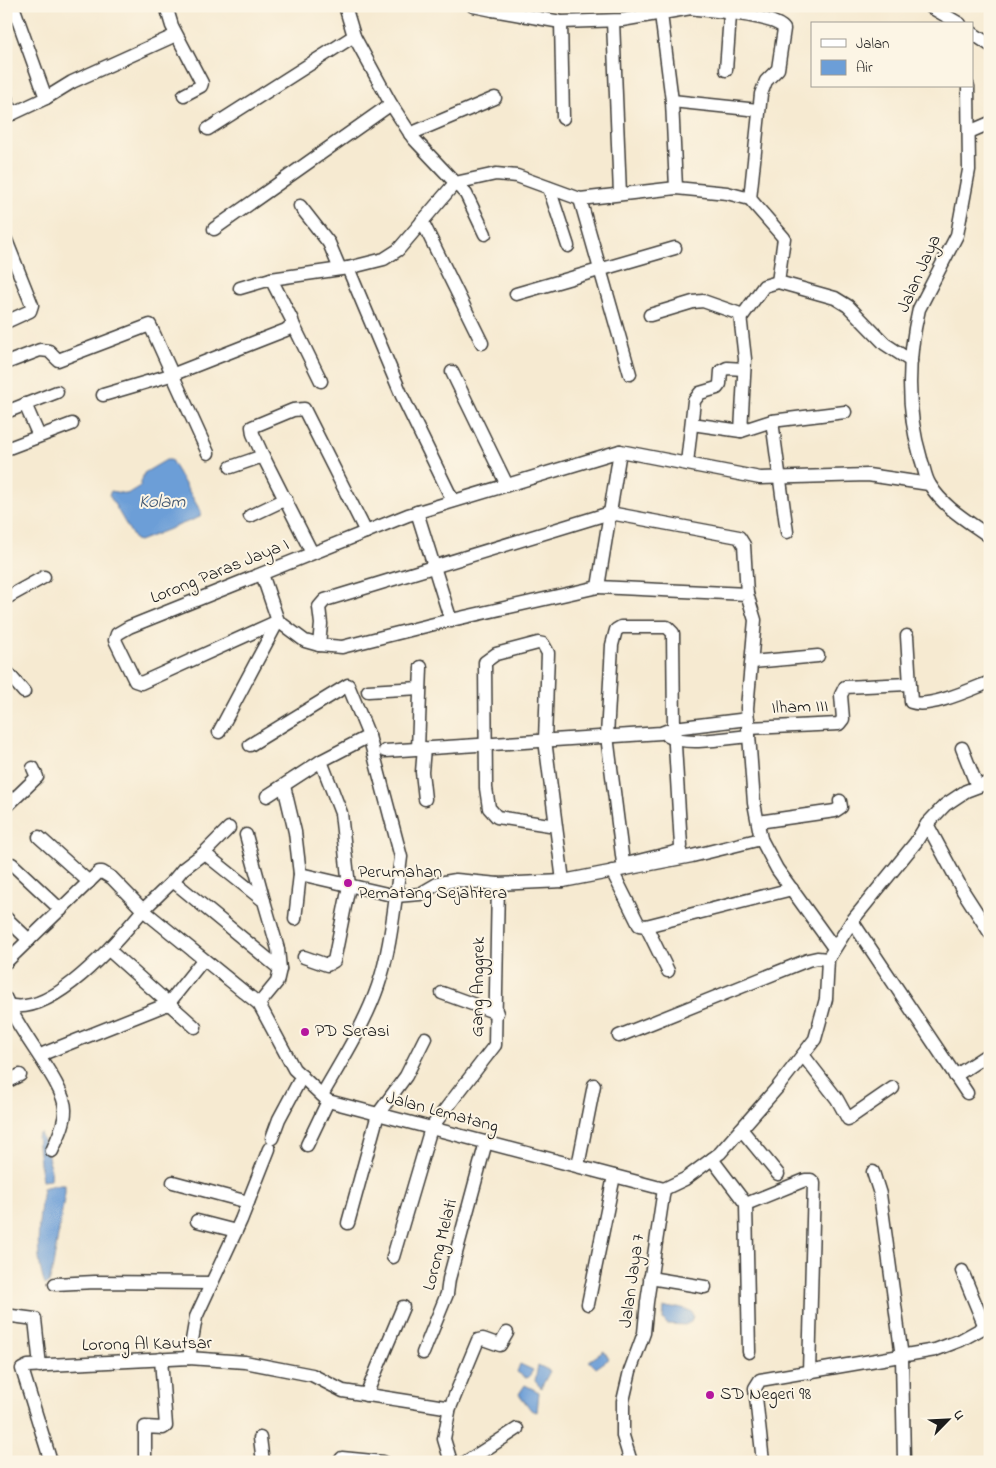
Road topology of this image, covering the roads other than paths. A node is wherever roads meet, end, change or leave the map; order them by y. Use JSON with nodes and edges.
{"nodes":[{"id":1,"x":166,"y":6,"type":"edge"},
{"id":2,"x":345,"y":6,"type":"edge"},
{"id":3,"x":473,"y":6,"type":"edge"},
{"id":4,"x":929,"y":6,"type":"edge"},
{"id":5,"x":692,"y":7,"type":"edge"},
{"id":6,"x":11,"y":8,"type":"edge"},
{"id":7,"x":493,"y":8,"type":"edge"},
{"id":8,"x":661,"y":14,"type":"junction"},
{"id":9,"x":730,"y":14,"type":"junction"},
{"id":10,"x":954,"y":17,"type":"edge"},
{"id":11,"x":613,"y":21,"type":"junction"},
{"id":12,"x":561,"y":22,"type":"junction"},
{"id":13,"x":974,"y":34,"type":"edge"},
{"id":14,"x":176,"y":35,"type":"junction"},
{"id":15,"x":354,"y":36,"type":"junction"},
{"id":16,"x":990,"y":45,"type":"edge"},
{"id":17,"x":726,"y":70,"type":"dead end"},
{"id":18,"x":968,"y":88,"type":"edge"},
{"id":19,"x":184,"y":95,"type":"dead end"},
{"id":20,"x":6,"y":98,"type":"edge"},
{"id":21,"x":46,"y":98,"type":"junction"},
{"id":22,"x":495,"y":98,"type":"dead end"},
{"id":23,"x":672,"y":101,"type":"junction"},
{"id":24,"x":391,"y":104,"type":"junction"},
{"id":25,"x":758,"y":110,"type":"junction"},
{"id":26,"x":9,"y":115,"type":"edge"},
{"id":27,"x":564,"y":118,"type":"dead end"},
{"id":28,"x":990,"y":123,"type":"edge"},
{"id":29,"x":208,"y":129,"type":"dead end"},
{"id":30,"x":969,"y":132,"type":"junction"},
{"id":31,"x":410,"y":134,"type":"junction"},
{"id":32,"x":455,"y":183,"type":"junction"},
{"id":33,"x":549,"y":188,"type":"junction"},
{"id":34,"x":676,"y":188,"type":"junction"},
{"id":35,"x":620,"y":194,"type":"junction"},
{"id":36,"x":580,"y":199,"type":"junction"},
{"id":37,"x":750,"y":199,"type":"junction"},
{"id":38,"x":300,"y":206,"type":"dead end"},
{"id":39,"x":422,"y":221,"type":"junction"},
{"id":40,"x":214,"y":229,"type":"dead end"},
{"id":41,"x":485,"y":234,"type":"dead end"},
{"id":42,"x":6,"y":240,"type":"edge"},
{"id":43,"x":568,"y":246,"type":"dead end"},
{"id":44,"x":675,"y":248,"type":"dead end"},
{"id":45,"x":344,"y":269,"type":"junction"},
{"id":46,"x":598,"y":269,"type":"junction"},
{"id":47,"x":271,"y":279,"type":"junction"},
{"id":48,"x":778,"y":282,"type":"junction"},
{"id":49,"x":240,"y":288,"type":"dead end"},
{"id":50,"x":516,"y":294,"type":"dead end"},
{"id":51,"x":650,"y":315,"type":"dead end"},
{"id":52,"x":740,"y":315,"type":"junction"},
{"id":53,"x":6,"y":322,"type":"edge"},
{"id":54,"x":292,"y":324,"type":"junction"},
{"id":55,"x":482,"y":343,"type":"dead end"},
{"id":56,"x":911,"y":361,"type":"junction"},
{"id":57,"x":6,"y":363,"type":"edge"},
{"id":58,"x":744,"y":369,"type":"junction"},
{"id":59,"x":452,"y":372,"type":"dead end"},
{"id":60,"x":174,"y":374,"type":"junction"},
{"id":61,"x":630,"y":374,"type":"dead end"},
{"id":62,"x":321,"y":381,"type":"dead end"},
{"id":63,"x":57,"y":392,"type":"dead end"},
{"id":64,"x":103,"y":395,"type":"dead end"},
{"id":65,"x":25,"y":404,"type":"junction"},
{"id":66,"x":6,"y":412,"type":"edge"},
{"id":67,"x":845,"y":412,"type":"dead end"},
{"id":68,"x":772,"y":421,"type":"junction"},
{"id":69,"x":72,"y":424,"type":"dead end"},
{"id":70,"x":692,"y":424,"type":"junction"},
{"id":71,"x":741,"y":431,"type":"junction"},
{"id":72,"x":39,"y":436,"type":"junction"},
{"id":73,"x":6,"y":449,"type":"edge"},
{"id":74,"x":620,"y":452,"type":"junction"},
{"id":75,"x":208,"y":453,"type":"dead end"},
{"id":76,"x":263,"y":456,"type":"junction"},
{"id":77,"x":686,"y":463,"type":"junction"},
{"id":78,"x":231,"y":467,"type":"dead end"},
{"id":79,"x":779,"y":477,"type":"junction"},
{"id":80,"x":929,"y":484,"type":"junction"},
{"id":81,"x":507,"y":485,"type":"junction"},
{"id":82,"x":286,"y":500,"type":"junction"},
{"id":83,"x":453,"y":502,"type":"junction"},
{"id":84,"x":417,"y":512,"type":"junction"},
{"id":85,"x":610,"y":513,"type":"junction"},
{"id":86,"x":250,"y":516,"type":"dead end"},
{"id":87,"x":366,"y":532,"type":"junction"},
{"id":88,"x":787,"y":532,"type":"dead end"},
{"id":89,"x":989,"y":535,"type":"edge"},
{"id":90,"x":312,"y":553,"type":"junction"},
{"id":91,"x":434,"y":565,"type":"junction"},
{"id":92,"x":262,"y":574,"type":"junction"},
{"id":93,"x":44,"y":577,"type":"dead end"},
{"id":94,"x":598,"y":587,"type":"junction"},
{"id":95,"x":747,"y":594,"type":"junction"},
{"id":96,"x":7,"y":597,"type":"edge"},
{"id":97,"x":451,"y":621,"type":"junction"},
{"id":98,"x":278,"y":622,"type":"junction"},
{"id":99,"x":907,"y":636,"type":"dead end"},
{"id":100,"x":319,"y":646,"type":"junction"},
{"id":101,"x":818,"y":656,"type":"dead end"},
{"id":102,"x":752,"y":662,"type":"junction"},
{"id":103,"x":421,"y":667,"type":"dead end"},
{"id":104,"x":6,"y":671,"type":"edge"},
{"id":105,"x":990,"y":682,"type":"edge"},
{"id":106,"x":908,"y":684,"type":"junction"},
{"id":107,"x":420,"y":688,"type":"junction"},
{"id":108,"x":368,"y":691,"type":"dead end"},
{"id":109,"x":24,"y":692,"type":"dead end"},
{"id":110,"x":706,"y":724,"type":"junction"},
{"id":111,"x":748,"y":728,"type":"junction"},
{"id":112,"x":219,"y":732,"type":"dead end"},
{"id":113,"x":674,"y":734,"type":"junction"},
{"id":114,"x":368,"y":736,"type":"junction"},
{"id":115,"x":607,"y":736,"type":"junction"},
{"id":116,"x":708,"y":739,"type":"junction"},
{"id":117,"x":546,"y":740,"type":"junction"},
{"id":118,"x":486,"y":744,"type":"junction"},
{"id":119,"x":250,"y":745,"type":"dead end"},
{"id":120,"x":421,"y":748,"type":"junction"},
{"id":121,"x":962,"y":748,"type":"dead end"},
{"id":122,"x":385,"y":751,"type":"dead end"},
{"id":123,"x":322,"y":760,"type":"junction"},
{"id":124,"x":33,"y":768,"type":"dead end"},
{"id":125,"x":990,"y":782,"type":"edge"},
{"id":126,"x":284,"y":786,"type":"junction"},
{"id":127,"x":977,"y":786,"type":"junction"},
{"id":128,"x":267,"y":796,"type":"dead end"},
{"id":129,"x":425,"y":799,"type":"dead end"},
{"id":130,"x":840,"y":801,"type":"dead end"},
{"id":131,"x":6,"y":807,"type":"edge"},
{"id":132,"x":758,"y":822,"type":"junction"},
{"id":133,"x":927,"y":824,"type":"junction"},
{"id":134,"x":556,"y":826,"type":"junction"},
{"id":135,"x":229,"y":828,"type":"dead end"},
{"id":136,"x":246,"y":835,"type":"dead end"},
{"id":137,"x":39,"y":837,"type":"dead end"},
{"id":138,"x":761,"y":839,"type":"junction"},
{"id":139,"x":204,"y":853,"type":"junction"},
{"id":140,"x":12,"y":864,"type":"dead end"},
{"id":141,"x":612,"y":872,"type":"junction"},
{"id":142,"x":300,"y":874,"type":"junction"},
{"id":143,"x":173,"y":881,"type":"junction"},
{"id":144,"x":563,"y":881,"type":"junction"},
{"id":145,"x":89,"y":882,"type":"junction"},
{"id":146,"x":498,"y":884,"type":"junction"},
{"id":147,"x":348,"y":886,"type":"junction"},
{"id":148,"x":792,"y":889,"type":"junction"},
{"id":149,"x":396,"y":896,"type":"junction"},
{"id":150,"x":264,"y":902,"type":"junction"},
{"id":151,"x":61,"y":910,"type":"junction"},
{"id":152,"x":144,"y":910,"type":"junction"},
{"id":153,"x":6,"y":918,"type":"edge"},
{"id":154,"x":295,"y":919,"type":"dead end"},
{"id":155,"x":852,"y":920,"type":"junction"},
{"id":156,"x":646,"y":926,"type":"junction"},
{"id":157,"x":990,"y":934,"type":"edge"},
{"id":158,"x":29,"y":940,"type":"junction"},
{"id":159,"x":110,"y":950,"type":"junction"},
{"id":160,"x":831,"y":954,"type":"junction"},
{"id":161,"x":304,"y":957,"type":"dead end"},
{"id":162,"x":202,"y":960,"type":"junction"},
{"id":163,"x":6,"y":962,"type":"edge"},
{"id":164,"x":280,"y":968,"type":"junction"},
{"id":165,"x":668,"y":970,"type":"dead end"},
{"id":166,"x":442,"y":993,"type":"dead end"},
{"id":167,"x":7,"y":1003,"type":"edge"},
{"id":168,"x":168,"y":1004,"type":"junction"},
{"id":169,"x":259,"y":1004,"type":"junction"},
{"id":170,"x":497,"y":1013,"type":"junction"},
{"id":171,"x":195,"y":1027,"type":"dead end"},
{"id":172,"x":619,"y":1036,"type":"dead end"},
{"id":173,"x":425,"y":1038,"type":"dead end"},
{"id":174,"x":45,"y":1053,"type":"dead end"},
{"id":175,"x":990,"y":1053,"type":"edge"},
{"id":176,"x":803,"y":1055,"type":"junction"},
{"id":177,"x":20,"y":1075,"type":"dead end"},
{"id":178,"x":302,"y":1076,"type":"junction"},
{"id":179,"x":955,"y":1076,"type":"junction"},
{"id":180,"x":6,"y":1082,"type":"edge"},
{"id":181,"x":594,"y":1085,"type":"dead end"},
{"id":182,"x":893,"y":1088,"type":"dead end"},
{"id":183,"x":967,"y":1093,"type":"dead end"},
{"id":184,"x":325,"y":1098,"type":"junction"},
{"id":185,"x":378,"y":1114,"type":"junction"},
{"id":186,"x":431,"y":1128,"type":"junction"},
{"id":187,"x":741,"y":1128,"type":"junction"},
{"id":188,"x":486,"y":1142,"type":"junction"},
{"id":189,"x":307,"y":1145,"type":"dead end"},
{"id":190,"x":52,"y":1151,"type":"dead end"},
{"id":191,"x":712,"y":1159,"type":"junction"},
{"id":192,"x":578,"y":1166,"type":"junction"},
{"id":193,"x":874,"y":1172,"type":"dead end"},
{"id":194,"x":778,"y":1174,"type":"dead end"},
{"id":195,"x":614,"y":1176,"type":"junction"},
{"id":196,"x":173,"y":1182,"type":"dead end"},
{"id":197,"x":664,"y":1189,"type":"junction"},
{"id":198,"x":248,"y":1202,"type":"junction"},
{"id":199,"x":746,"y":1204,"type":"junction"},
{"id":200,"x":197,"y":1222,"type":"dead end"},
{"id":201,"x":348,"y":1223,"type":"dead end"},
{"id":202,"x":236,"y":1231,"type":"junction"},
{"id":203,"x":392,"y":1258,"type":"dead end"},
{"id":204,"x":962,"y":1271,"type":"dead end"},
{"id":205,"x":650,"y":1278,"type":"junction"},
{"id":206,"x":211,"y":1283,"type":"junction"},
{"id":207,"x":55,"y":1284,"type":"dead end"},
{"id":208,"x":705,"y":1287,"type":"dead end"},
{"id":209,"x":588,"y":1304,"type":"dead end"},
{"id":210,"x":403,"y":1307,"type":"dead end"},
{"id":211,"x":12,"y":1316,"type":"dead end"},
{"id":212,"x":987,"y":1325,"type":"edge"},
{"id":213,"x":507,"y":1333,"type":"dead end"},
{"id":214,"x":749,"y":1352,"type":"dead end"},
{"id":215,"x":423,"y":1353,"type":"dead end"},
{"id":216,"x":902,"y":1357,"type":"junction"},
{"id":217,"x":189,"y":1358,"type":"junction"},
{"id":218,"x":161,"y":1359,"type":"junction"},
{"id":219,"x":40,"y":1366,"type":"junction"},
{"id":220,"x":809,"y":1373,"type":"junction"},
{"id":221,"x":366,"y":1395,"type":"junction"},
{"id":222,"x":449,"y":1410,"type":"junction"},
{"id":223,"x":517,"y":1429,"type":"dead end"},
{"id":224,"x":260,"y":1438,"type":"dead end"},
{"id":225,"x":51,"y":1462,"type":"edge"},
{"id":226,"x":145,"y":1462,"type":"edge"},
{"id":227,"x":263,"y":1462,"type":"edge"},
{"id":228,"x":339,"y":1462,"type":"edge"},
{"id":229,"x":383,"y":1462,"type":"edge"},
{"id":230,"x":451,"y":1462,"type":"edge"},
{"id":231,"x":466,"y":1462,"type":"edge"},
{"id":232,"x":631,"y":1462,"type":"edge"},
{"id":233,"x":763,"y":1462,"type":"edge"},
{"id":234,"x":904,"y":1462,"type":"edge"}],
"edges":[{"from":1,"to":14,"type":"street"},
{"from":2,"to":15,"type":"street"},
{"from":3,"to":7,"type":"street"},
{"from":4,"to":10,"type":"street"},
{"from":5,"to":8,"type":"street"},
{"from":5,"to":9,"type":"street"},
{"from":6,"to":21,"type":"street"},
{"from":7,"to":12,"type":"street"},
{"from":8,"to":11,"type":"street"},
{"from":8,"to":23,"type":"street"},
{"from":9,"to":17,"type":"street"},
{"from":9,"to":25,"type":"street"},
{"from":11,"to":12,"type":"street"},
{"from":11,"to":35,"type":"street"},
{"from":12,"to":27,"type":"street"},
{"from":13,"to":16,"type":"street"},
{"from":14,"to":19,"type":"street"},
{"from":14,"to":21,"type":"street"},
{"from":15,"to":24,"type":"street"},
{"from":15,"to":29,"type":"street"},
{"from":18,"to":30,"type":"street","name":"Jalan Jaya"},
{"from":20,"to":26,"type":"street"},
{"from":21,"to":26,"type":"street"},
{"from":22,"to":31,"type":"street"},
{"from":23,"to":25,"type":"street"},
{"from":23,"to":34,"type":"street"},
{"from":24,"to":31,"type":"street"},
{"from":24,"to":40,"type":"street"},
{"from":25,"to":37,"type":"street"},
{"from":28,"to":30,"type":"street"},
{"from":30,"to":56,"type":"street","name":"Jalan Jaya"},
{"from":31,"to":32,"type":"street"},
{"from":32,"to":33,"type":"street"},
{"from":32,"to":39,"type":"street"},
{"from":32,"to":41,"type":"street"},
{"from":33,"to":36,"type":"street"},
{"from":33,"to":43,"type":"street"},
{"from":34,"to":35,"type":"street"},
{"from":34,"to":37,"type":"street"},
{"from":35,"to":36,"type":"street"},
{"from":36,"to":46,"type":"street"},
{"from":37,"to":48,"type":"street"},
{"from":38,"to":45,"type":"street"},
{"from":39,"to":45,"type":"street"},
{"from":39,"to":55,"type":"street"},
{"from":42,"to":53,"type":"street"},
{"from":44,"to":46,"type":"street"},
{"from":45,"to":47,"type":"street"},
{"from":45,"to":83,"type":"street"},
{"from":46,"to":50,"type":"street"},
{"from":46,"to":61,"type":"street"},
{"from":47,"to":49,"type":"street"},
{"from":47,"to":54,"type":"street"},
{"from":48,"to":52,"type":"street"},
{"from":48,"to":56,"type":"street"},
{"from":51,"to":52,"type":"street"},
{"from":52,"to":58,"type":"street"},
{"from":54,"to":60,"type":"street"},
{"from":54,"to":62,"type":"street"},
{"from":56,"to":80,"type":"street","name":"Jalan Jaya"},
{"from":57,"to":60,"type":"street"},
{"from":58,"to":70,"type":"street"},
{"from":58,"to":71,"type":"street"},
{"from":59,"to":81,"type":"street"},
{"from":60,"to":64,"type":"street"},
{"from":60,"to":75,"type":"street"},
{"from":63,"to":65,"type":"street"},
{"from":65,"to":66,"type":"street"},
{"from":65,"to":72,"type":"street"},
{"from":67,"to":68,"type":"street"},
{"from":68,"to":71,"type":"street"},
{"from":68,"to":79,"type":"street"},
{"from":69,"to":72,"type":"street"},
{"from":70,"to":71,"type":"street"},
{"from":70,"to":77,"type":"street"},
{"from":72,"to":73,"type":"street"},
{"from":74,"to":77,"type":"street"},
{"from":74,"to":81,"type":"street","name":"Lorong Paras Jaya I"},
{"from":74,"to":85,"type":"street"},
{"from":76,"to":78,"type":"street"},
{"from":76,"to":82,"type":"street"},
{"from":76,"to":87,"type":"street"},
{"from":77,"to":79,"type":"street"},
{"from":79,"to":80,"type":"street"},
{"from":79,"to":88,"type":"street"},
{"from":80,"to":89,"type":"street","name":"Jalan Jaya"},
{"from":81,"to":83,"type":"street","name":"Lorong Paras Jaya I"},
{"from":82,"to":86,"type":"street"},
{"from":82,"to":90,"type":"street"},
{"from":83,"to":84,"type":"street","name":"Lorong Paras Jaya I"},
{"from":84,"to":87,"type":"street","name":"Lorong Paras Jaya I"},
{"from":84,"to":91,"type":"street"},
{"from":85,"to":91,"type":"street"},
{"from":85,"to":94,"type":"street"},
{"from":85,"to":95,"type":"street"},
{"from":87,"to":90,"type":"street","name":"Lorong Paras Jaya I"},
{"from":90,"to":92,"type":"street","name":"Lorong Paras Jaya I"},
{"from":91,"to":97,"type":"street"},
{"from":91,"to":100,"type":"street"},
{"from":92,"to":98,"type":"street"},
{"from":92,"to":98,"type":"street","name":"Lorong Paras Jaya I"},
{"from":93,"to":96,"type":"street"},
{"from":94,"to":95,"type":"street"},
{"from":94,"to":97,"type":"street"},
{"from":95,"to":102,"type":"street"},
{"from":97,"to":100,"type":"street"},
{"from":98,"to":100,"type":"street"},
{"from":98,"to":112,"type":"street"},
{"from":99,"to":106,"type":"street"},
{"from":101,"to":102,"type":"street"},
{"from":102,"to":111,"type":"street"},
{"from":103,"to":107,"type":"street"},
{"from":104,"to":109,"type":"street"},
{"from":105,"to":106,"type":"street"},
{"from":106,"to":111,"type":"street","name":"Ilham III"},
{"from":107,"to":108,"type":"street"},
{"from":107,"to":120,"type":"street"},
{"from":110,"to":111,"type":"street"},
{"from":110,"to":113,"type":"street"},
{"from":110,"to":116,"type":"street"},
{"from":111,"to":116,"type":"street"},
{"from":111,"to":132,"type":"street"},
{"from":113,"to":115,"type":"street"},
{"from":113,"to":115,"type":"street"},
{"from":113,"to":115,"type":"street"},
{"from":113,"to":116,"type":"street"},
{"from":114,"to":119,"type":"street"},
{"from":114,"to":123,"type":"street"},
{"from":114,"to":149,"type":"street"},
{"from":115,"to":117,"type":"street"},
{"from":117,"to":118,"type":"street"},
{"from":117,"to":118,"type":"street"},
{"from":117,"to":134,"type":"street"},
{"from":118,"to":120,"type":"street"},
{"from":118,"to":134,"type":"street"},
{"from":120,"to":122,"type":"street"},
{"from":120,"to":129,"type":"street"},
{"from":121,"to":127,"type":"street"},
{"from":123,"to":126,"type":"street"},
{"from":123,"to":147,"type":"street"},
{"from":124,"to":131,"type":"street"},
{"from":125,"to":127,"type":"street"},
{"from":126,"to":128,"type":"street"},
{"from":126,"to":142,"type":"street"},
{"from":127,"to":133,"type":"street"},
{"from":130,"to":132,"type":"street"},
{"from":132,"to":138,"type":"street"},
{"from":133,"to":155,"type":"street"},
{"from":133,"to":157,"type":"street"},
{"from":134,"to":144,"type":"street"},
{"from":135,"to":139,"type":"street"},
{"from":136,"to":150,"type":"street"},
{"from":137,"to":145,"type":"street"},
{"from":138,"to":141,"type":"street"},
{"from":138,"to":148,"type":"street"},
{"from":139,"to":143,"type":"street"},
{"from":139,"to":150,"type":"street"},
{"from":140,"to":151,"type":"street"},
{"from":141,"to":144,"type":"street"},
{"from":141,"to":156,"type":"street"},
{"from":142,"to":147,"type":"street"},
{"from":142,"to":154,"type":"street"},
{"from":143,"to":152,"type":"street"},
{"from":143,"to":164,"type":"street"},
{"from":144,"to":146,"type":"street"},
{"from":145,"to":151,"type":"street"},
{"from":145,"to":152,"type":"street"},
{"from":146,"to":149,"type":"street"},
{"from":146,"to":170,"type":"street","name":"Gang Anggrek"},
{"from":147,"to":149,"type":"street"},
{"from":147,"to":161,"type":"street"},
{"from":148,"to":156,"type":"street"},
{"from":148,"to":160,"type":"street"},
{"from":149,"to":184,"type":"street"},
{"from":150,"to":164,"type":"street"},
{"from":151,"to":158,"type":"street"},
{"from":152,"to":159,"type":"street"},
{"from":152,"to":162,"type":"street"},
{"from":153,"to":158,"type":"street"},
{"from":155,"to":160,"type":"street"},
{"from":155,"to":179,"type":"street"},
{"from":156,"to":165,"type":"street"},
{"from":158,"to":163,"type":"street"},
{"from":159,"to":167,"type":"street"},
{"from":159,"to":168,"type":"street"},
{"from":160,"to":172,"type":"street"},
{"from":160,"to":176,"type":"street"},
{"from":162,"to":168,"type":"street"},
{"from":162,"to":169,"type":"street"},
{"from":164,"to":169,"type":"street"},
{"from":166,"to":170,"type":"street"},
{"from":167,"to":190,"type":"street"},
{"from":168,"to":171,"type":"street"},
{"from":168,"to":174,"type":"street"},
{"from":169,"to":178,"type":"street","name":"Jalan Lematang"},
{"from":170,"to":186,"type":"street","name":"Gang Anggrek"},
{"from":173,"to":185,"type":"street"},
{"from":175,"to":179,"type":"street"},
{"from":176,"to":182,"type":"street"},
{"from":176,"to":187,"type":"street"},
{"from":177,"to":180,"type":"street"},
{"from":178,"to":184,"type":"street","name":"Jalan Lematang"},
{"from":178,"to":198,"type":"street"},
{"from":179,"to":183,"type":"street"},
{"from":181,"to":192,"type":"street"},
{"from":184,"to":185,"type":"street","name":"Jalan Lematang"},
{"from":184,"to":189,"type":"street"},
{"from":185,"to":186,"type":"street","name":"Jalan Lematang"},
{"from":185,"to":201,"type":"street"},
{"from":186,"to":188,"type":"street","name":"Jalan Lematang"},
{"from":186,"to":203,"type":"street"},
{"from":187,"to":191,"type":"street"},
{"from":187,"to":194,"type":"street"},
{"from":188,"to":192,"type":"street","name":"Jalan Lematang"},
{"from":188,"to":215,"type":"street","name":"Lorong Melati"},
{"from":191,"to":197,"type":"street"},
{"from":191,"to":199,"type":"street"},
{"from":192,"to":195,"type":"street","name":"Jalan Lematang"},
{"from":193,"to":216,"type":"street"},
{"from":195,"to":197,"type":"street","name":"Jalan Lematang"},
{"from":195,"to":209,"type":"street"},
{"from":196,"to":198,"type":"street"},
{"from":197,"to":205,"type":"street","name":"Jalan Jaya 7"},
{"from":198,"to":202,"type":"street"},
{"from":199,"to":214,"type":"street"},
{"from":199,"to":220,"type":"street"},
{"from":200,"to":202,"type":"street"},
{"from":202,"to":206,"type":"street"},
{"from":204,"to":212,"type":"street"},
{"from":205,"to":208,"type":"street"},
{"from":205,"to":232,"type":"street","name":"Jalan Jaya 7"},
{"from":206,"to":207,"type":"street"},
{"from":206,"to":217,"type":"street"},
{"from":210,"to":221,"type":"street"},
{"from":211,"to":219,"type":"street"},
{"from":212,"to":216,"type":"street"},
{"from":213,"to":222,"type":"street"},
{"from":216,"to":220,"type":"street"},
{"from":216,"to":234,"type":"street"},
{"from":217,"to":218,"type":"street","name":"Lorong Al Kautsar"},
{"from":217,"to":221,"type":"street","name":"Lorong Al Kautsar"},
{"from":218,"to":219,"type":"street","name":"Lorong Al Kautsar"},
{"from":218,"to":226,"type":"street"},
{"from":219,"to":225,"type":"street","name":"Lorong Al Kautsar"},
{"from":220,"to":233,"type":"street"},
{"from":221,"to":222,"type":"street","name":"Lorong Al Kautsar"},
{"from":222,"to":230,"type":"street"},
{"from":223,"to":231,"type":"street"},
{"from":224,"to":227,"type":"street"},
{"from":228,"to":229,"type":"street"}]}
